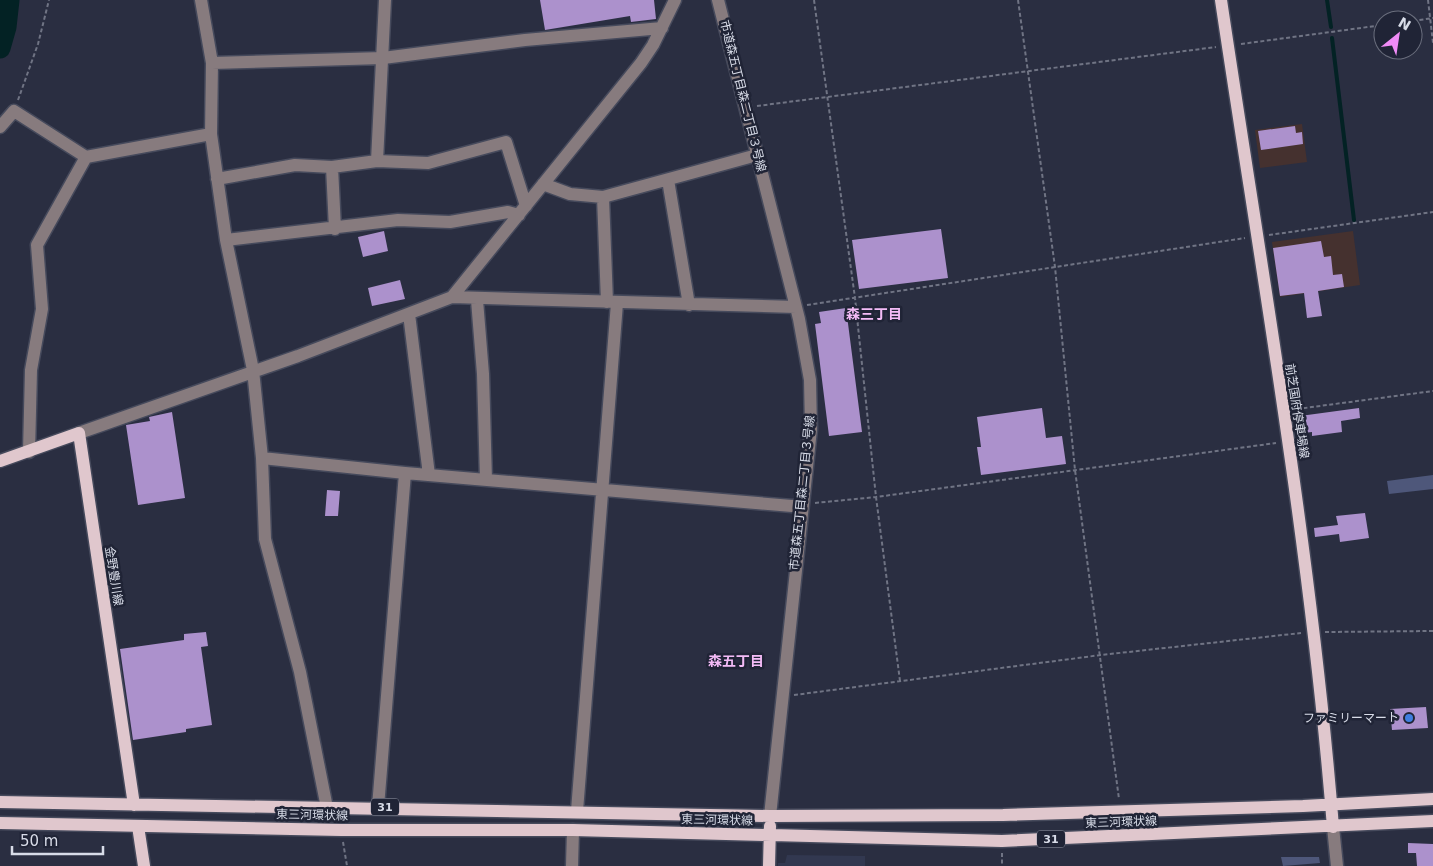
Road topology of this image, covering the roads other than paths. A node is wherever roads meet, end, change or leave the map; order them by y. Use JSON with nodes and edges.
{"nodes":[{"id":1,"x":202,"y":0,"type":"edge"},
{"id":2,"x":385,"y":0,"type":"edge"},
{"id":3,"x":674,"y":0,"type":"edge"},
{"id":4,"x":718,"y":0,"type":"edge"},
{"id":5,"x":1221,"y":0,"type":"edge"},
{"id":6,"x":662,"y":28,"type":"junction"},
{"id":7,"x":383,"y":58,"type":"junction"},
{"id":8,"x":212,"y":63,"type":"junction"},
{"id":9,"x":0,"y":127,"type":"edge"},
{"id":10,"x":211,"y":134,"type":"junction"},
{"id":11,"x":757,"y":155,"type":"junction"},
{"id":12,"x":86,"y":157,"type":"junction"},
{"id":13,"x":377,"y":162,"type":"junction"},
{"id":14,"x":332,"y":167,"type":"junction"},
{"id":15,"x":217,"y":179,"type":"junction"},
{"id":16,"x":668,"y":180,"type":"junction"},
{"id":17,"x":544,"y":184,"type":"junction"},
{"id":18,"x":603,"y":197,"type":"junction"},
{"id":19,"x":522,"y":211,"type":"junction"},
{"id":20,"x":335,"y":229,"type":"junction"},
{"id":21,"x":226,"y":240,"type":"junction"},
{"id":22,"x":452,"y":297,"type":"junction"},
{"id":23,"x":477,"y":300,"type":"junction"},
{"id":24,"x":612,"y":303,"type":"junction"},
{"id":25,"x":689,"y":305,"type":"junction"},
{"id":26,"x":796,"y":306,"type":"junction"},
{"id":27,"x":410,"y":314,"type":"junction"},
{"id":28,"x":252,"y":370,"type":"junction"},
{"id":29,"x":79,"y":433,"type":"junction"},
{"id":30,"x":29,"y":452,"type":"junction"},
{"id":31,"x":262,"y":458,"type":"junction"},
{"id":32,"x":0,"y":461,"type":"edge"},
{"id":33,"x":405,"y":473,"type":"junction"},
{"id":34,"x":429,"y":475,"type":"junction"},
{"id":35,"x":486,"y":480,"type":"junction"},
{"id":36,"x":604,"y":489,"type":"junction"},
{"id":37,"x":802,"y":504,"type":"junction"},
{"id":38,"x":1433,"y":799,"type":"edge"},
{"id":39,"x":0,"y":802,"type":"edge"},
{"id":40,"x":1331,"y":804,"type":"junction"},
{"id":41,"x":134,"y":806,"type":"junction"},
{"id":42,"x":378,"y":807,"type":"junction"},
{"id":43,"x":326,"y":808,"type":"junction"},
{"id":44,"x":578,"y":810,"type":"junction"},
{"id":45,"x":770,"y":816,"type":"junction"},
{"id":46,"x":1433,"y":821,"type":"edge"},
{"id":47,"x":0,"y":823,"type":"edge"},
{"id":48,"x":138,"y":826,"type":"junction"},
{"id":49,"x":1333,"y":827,"type":"junction"},
{"id":50,"x":573,"y":830,"type":"junction"},
{"id":51,"x":770,"y":835,"type":"junction"},
{"id":52,"x":144,"y":866,"type":"edge"},
{"id":53,"x":572,"y":866,"type":"edge"},
{"id":54,"x":769,"y":866,"type":"edge"},
{"id":55,"x":1337,"y":866,"type":"edge"}],
"edges":[{"from":1,"to":8,"type":"street"},
{"from":2,"to":7,"type":"street"},
{"from":3,"to":6,"type":"street"},
{"from":4,"to":11,"type":"street","name":"市道森五丁目森二丁目３号線"},
{"from":5,"to":40,"type":"main road","name":"前芝国府停車場線"},
{"from":6,"to":7,"type":"street"},
{"from":6,"to":17,"type":"street"},
{"from":7,"to":8,"type":"street"},
{"from":7,"to":13,"type":"street"},
{"from":8,"to":10,"type":"street"},
{"from":9,"to":12,"type":"street"},
{"from":10,"to":12,"type":"street"},
{"from":10,"to":15,"type":"street"},
{"from":11,"to":16,"type":"street"},
{"from":11,"to":26,"type":"street","name":"市道森五丁目森二丁目３号線"},
{"from":12,"to":30,"type":"street"},
{"from":13,"to":14,"type":"street"},
{"from":13,"to":19,"type":"street"},
{"from":14,"to":15,"type":"street"},
{"from":14,"to":20,"type":"street"},
{"from":15,"to":21,"type":"street"},
{"from":16,"to":18,"type":"street"},
{"from":16,"to":25,"type":"street"},
{"from":17,"to":18,"type":"street"},
{"from":17,"to":19,"type":"street"},
{"from":18,"to":24,"type":"street"},
{"from":19,"to":20,"type":"street"},
{"from":19,"to":22,"type":"street"},
{"from":20,"to":21,"type":"street"},
{"from":21,"to":28,"type":"street"},
{"from":22,"to":23,"type":"street"},
{"from":22,"to":27,"type":"street"},
{"from":23,"to":24,"type":"street"},
{"from":23,"to":35,"type":"street"},
{"from":24,"to":25,"type":"street"},
{"from":24,"to":36,"type":"street"},
{"from":25,"to":26,"type":"street"},
{"from":26,"to":37,"type":"street","name":"市道森五丁目森二丁目３号線"},
{"from":27,"to":28,"type":"street"},
{"from":27,"to":34,"type":"street"},
{"from":28,"to":29,"type":"street"},
{"from":28,"to":31,"type":"street"},
{"from":29,"to":30,"type":"main road"},
{"from":29,"to":41,"type":"main road","name":"金野豊川線"},
{"from":30,"to":32,"type":"main road"},
{"from":31,"to":33,"type":"street"},
{"from":31,"to":43,"type":"street"},
{"from":33,"to":34,"type":"street"},
{"from":33,"to":42,"type":"street"},
{"from":34,"to":35,"type":"street"},
{"from":35,"to":36,"type":"street"},
{"from":36,"to":37,"type":"street"},
{"from":36,"to":44,"type":"street"},
{"from":37,"to":45,"type":"street","name":"市道森五丁目森二丁目３号線"},
{"from":38,"to":40,"type":"main road","name":"東三河環状線","number":"31"},
{"from":39,"to":41,"type":"main road","name":"東三河環状線","number":"31"},
{"from":40,"to":45,"type":"main road","name":"東三河環状線","number":"31"},
{"from":40,"to":49,"type":"main road","name":"前芝国府停車場線"},
{"from":41,"to":43,"type":"main road","name":"東三河環状線","number":"31"},
{"from":42,"to":43,"type":"main road","name":"東三河環状線","number":"31"},
{"from":42,"to":44,"type":"main road","name":"東三河環状線","number":"31"},
{"from":44,"to":45,"type":"main road","name":"東三河環状線","number":"31"},
{"from":45,"to":51,"type":"main road"},
{"from":46,"to":49,"type":"main road","name":"東三河環状線","number":"31"},
{"from":47,"to":48,"type":"main road","name":"東三河環状線","number":"31"},
{"from":48,"to":50,"type":"main road","name":"東三河環状線","number":"31"},
{"from":48,"to":52,"type":"main road"},
{"from":49,"to":51,"type":"main road","name":"東三河環状線","number":"31"},
{"from":49,"to":55,"type":"street"},
{"from":50,"to":51,"type":"main road","name":"東三河環状線","number":"31"},
{"from":50,"to":53,"type":"street"},
{"from":51,"to":54,"type":"main road"}]}
